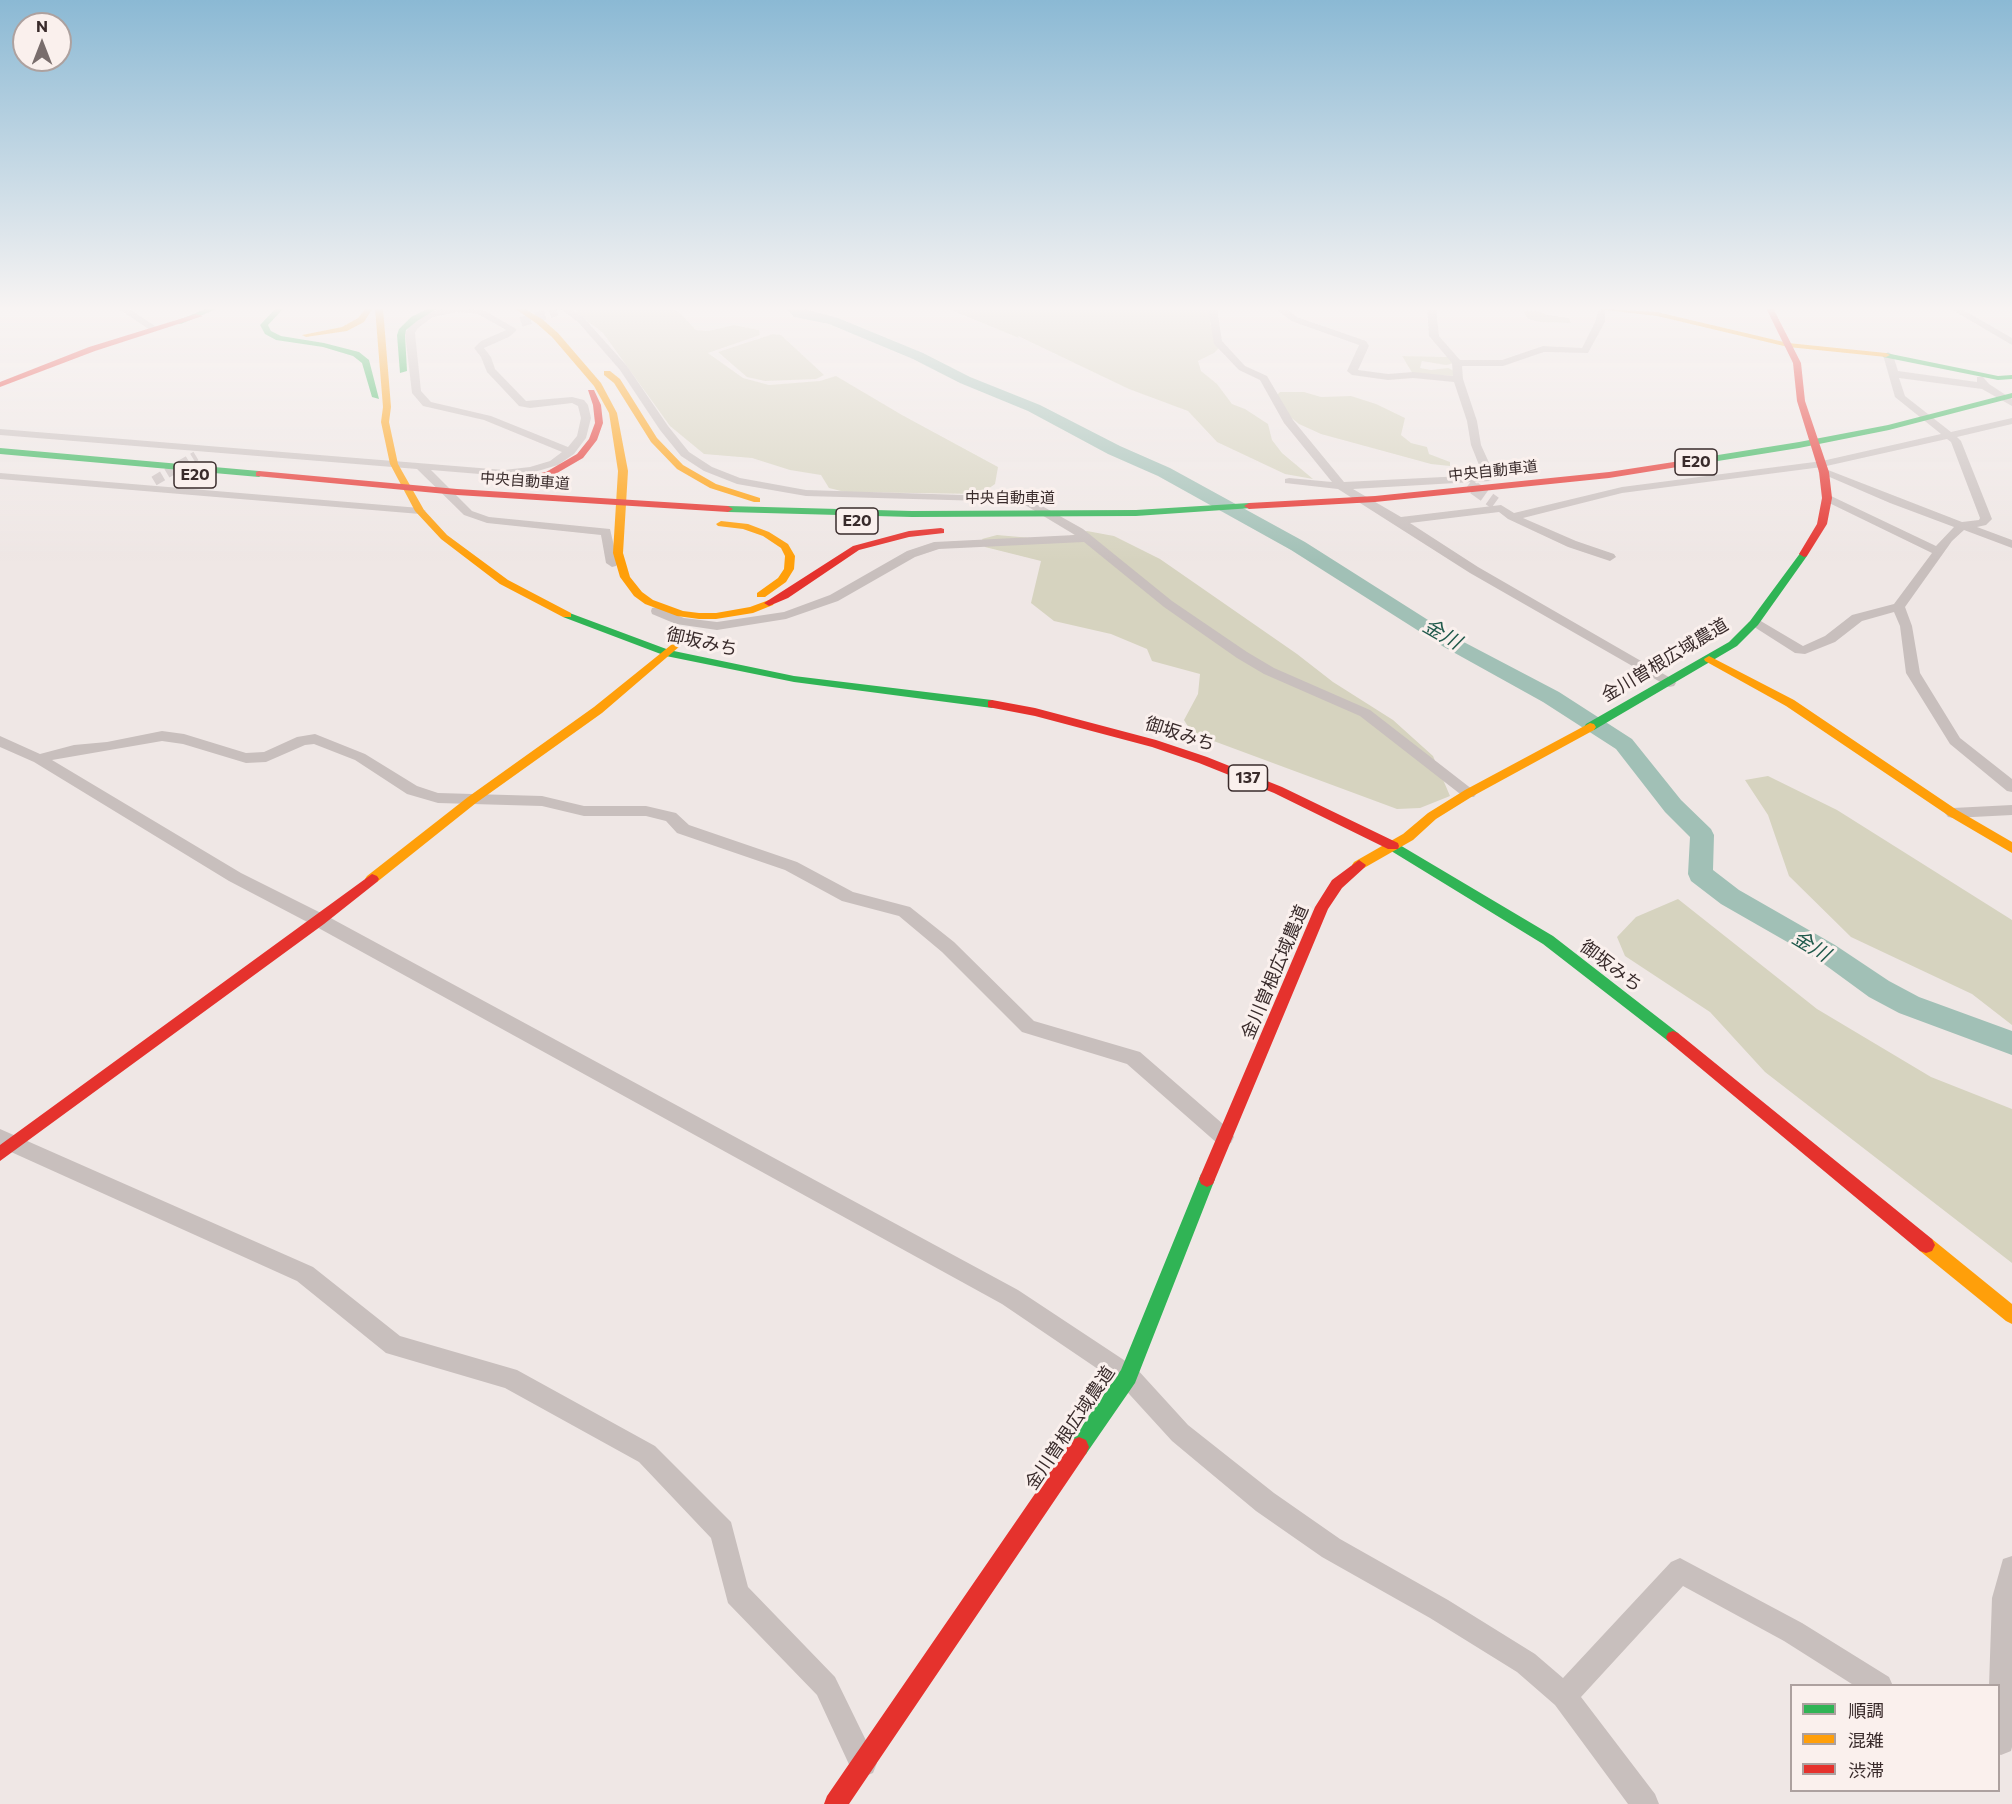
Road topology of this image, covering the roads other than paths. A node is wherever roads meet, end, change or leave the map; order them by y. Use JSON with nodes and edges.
{"nodes":[{"id":1,"x":376,"y":392,"type":"edge"},
{"id":2,"x":386,"y":392,"type":"edge"},
{"id":3,"x":397,"y":392,"type":"edge"},
{"id":4,"x":418,"y":392,"type":"edge"},
{"id":5,"x":512,"y":392,"type":"edge"},
{"id":6,"x":591,"y":392,"type":"edge"},
{"id":7,"x":602,"y":392,"type":"edge"},
{"id":8,"x":613,"y":392,"type":"edge"},
{"id":9,"x":624,"y":392,"type":"edge"},
{"id":10,"x":640,"y":392,"type":"edge"},
{"id":11,"x":1272,"y":392,"type":"edge"},
{"id":12,"x":1462,"y":392,"type":"edge"},
{"id":13,"x":1800,"y":392,"type":"edge"},
{"id":14,"x":1899,"y":392,"type":"edge"},
{"id":15,"x":1994,"y":392,"type":"edge"},
{"id":16,"x":2012,"y":395,"type":"edge"},
{"id":17,"x":2012,"y":404,"type":"edge"},
{"id":18,"x":2012,"y":421,"type":"edge"},
{"id":19,"x":385,"y":422,"type":"junction"},
{"id":20,"x":0,"y":432,"type":"edge"},
{"id":21,"x":1950,"y":435,"type":"junction"},
{"id":22,"x":0,"y":451,"type":"edge"},
{"id":23,"x":570,"y":452,"type":"junction"},
{"id":24,"x":0,"y":458,"type":"edge"},
{"id":25,"x":394,"y":464,"type":"junction"},
{"id":26,"x":414,"y":465,"type":"junction"},
{"id":27,"x":1823,"y":465,"type":"junction"},
{"id":28,"x":0,"y":476,"type":"edge"},
{"id":29,"x":154,"y":481,"type":"tunnel mouth"},
{"id":30,"x":1289,"y":481,"type":"dead end"},
{"id":31,"x":388,"y":486,"type":"junction"},
{"id":32,"x":1341,"y":486,"type":"junction"},
{"id":33,"x":143,"y":487,"type":"junction"},
{"id":34,"x":456,"y":492,"type":"junction"},
{"id":35,"x":1827,"y":498,"type":"junction"},
{"id":36,"x":1382,"y":503,"type":"junction"},
{"id":37,"x":526,"y":505,"type":"junction"},
{"id":38,"x":430,"y":507,"type":"junction"},
{"id":39,"x":600,"y":510,"type":"junction"},
{"id":40,"x":657,"y":510,"type":"junction"},
{"id":41,"x":554,"y":512,"type":"dead end"},
{"id":42,"x":1037,"y":515,"type":"junction"},
{"id":43,"x":1512,"y":517,"type":"junction"},
{"id":44,"x":639,"y":518,"type":"dead end"},
{"id":45,"x":1400,"y":521,"type":"junction"},
{"id":46,"x":712,"y":523,"type":"dead end"},
{"id":47,"x":1059,"y":524,"type":"junction"},
{"id":48,"x":1962,"y":525,"type":"junction"},
{"id":49,"x":1087,"y":538,"type":"junction"},
{"id":50,"x":2012,"y":544,"type":"edge"},
{"id":51,"x":1938,"y":551,"type":"junction"},
{"id":52,"x":1611,"y":557,"type":"dead end"},
{"id":53,"x":1899,"y":607,"type":"junction"},
{"id":54,"x":1754,"y":623,"type":"junction"},
{"id":55,"x":671,"y":649,"type":"junction"},
{"id":56,"x":1709,"y":659,"type":"junction"},
{"id":57,"x":1669,"y":683,"type":"junction"},
{"id":58,"x":0,"y":741,"type":"edge"},
{"id":59,"x":39,"y":759,"type":"junction"},
{"id":60,"x":1293,"y":782,"type":"dead end"},
{"id":61,"x":2012,"y":788,"type":"edge"},
{"id":62,"x":1469,"y":793,"type":"junction"},
{"id":63,"x":472,"y":800,"type":"junction"},
{"id":64,"x":2012,"y":810,"type":"edge"},
{"id":65,"x":1953,"y":813,"type":"junction"},
{"id":66,"x":1404,"y":839,"type":"junction"},
{"id":67,"x":2012,"y":848,"type":"edge"},
{"id":68,"x":1533,"y":915,"type":"dead end"},
{"id":69,"x":319,"y":920,"type":"junction"},
{"id":70,"x":1606,"y":967,"type":"dead end"},
{"id":71,"x":1224,"y":1137,"type":"junction"},
{"id":72,"x":5,"y":1145,"type":"edge"},
{"id":73,"x":2012,"y":1315,"type":"edge"},
{"id":74,"x":1128,"y":1376,"type":"junction"},
{"id":75,"x":2012,"y":1568,"type":"edge"},
{"id":76,"x":1877,"y":1684,"type":"edge"},
{"id":77,"x":1564,"y":1696,"type":"junction"},
{"id":78,"x":2000,"y":1741,"type":"edge"},
{"id":79,"x":863,"y":1763,"type":"junction"},
{"id":80,"x":848,"y":1798,"type":"edge"},
{"id":81,"x":1644,"y":1804,"type":"edge"}],
"edges":[{"from":1,"to":19,"type":"main road"},
{"from":2,"to":19,"type":"main road","name":"御坂みち","number":"137"},
{"from":3,"to":26,"type":"main road","name":"御坂みち","number":"137"},
{"from":4,"to":23,"type":"street"},
{"from":5,"to":23,"type":"street"},
{"from":6,"to":34,"type":"main road"},
{"from":7,"to":47,"type":"main road"},
{"from":8,"to":46,"type":"main road"},
{"from":9,"to":42,"type":"main road"},
{"from":10,"to":49,"type":"street"},
{"from":11,"to":32,"type":"street"},
{"from":12,"to":32,"type":"street"},
{"from":13,"to":27,"type":"main road","name":"金川曽根広域農道"},
{"from":14,"to":21,"type":"street"},
{"from":15,"to":17,"type":"street"},
{"from":16,"to":36,"type":"main road","name":"中央自動車道","number":"E20"},
{"from":17,"to":36,"type":"main road","name":"中央自動車道","number":"E20"},
{"from":18,"to":21,"type":"street"},
{"from":19,"to":25,"type":"main road","name":"御坂みち","number":"137"},
{"from":20,"to":25,"type":"street"},
{"from":21,"to":27,"type":"street"},
{"from":21,"to":48,"type":"street"},
{"from":22,"to":31,"type":"main road","number":"E20"},
{"from":23,"to":26,"type":"street"},
{"from":24,"to":31,"type":"main road","number":"E20"},
{"from":25,"to":26,"type":"street"},
{"from":25,"to":38,"type":"main road","name":"御坂みち","number":"137"},
{"from":26,"to":38,"type":"main road","name":"御坂みち","number":"137"},
{"from":26,"to":49,"type":"street"},
{"from":27,"to":35,"type":"main road","name":"金川曽根広域農道"},
{"from":27,"to":43,"type":"street"},
{"from":27,"to":48,"type":"street"},
{"from":28,"to":33,"type":"street"},
{"from":29,"to":33,"type":"street"},
{"from":30,"to":32,"type":"street"},
{"from":31,"to":34,"type":"main road"},
{"from":32,"to":45,"type":"street"},
{"from":33,"to":38,"type":"street"},
{"from":34,"to":37,"type":"main road","name":"中央自動車道","number":"E20"},
{"from":34,"to":39,"type":"main road","name":"中央自動車道","number":"E20"},
{"from":35,"to":51,"type":"street"},
{"from":35,"to":54,"type":"main road","name":"金川曽根広域農道"},
{"from":36,"to":42,"type":"main road","name":"中央自動車道","number":"E20"},
{"from":36,"to":47,"type":"main road","name":"中央自動車道","number":"E20"},
{"from":37,"to":39,"type":"main road","name":"中央自動車道","number":"E20"},
{"from":37,"to":41,"type":"main road"},
{"from":38,"to":55,"type":"main road","name":"御坂みち","number":"137"},
{"from":39,"to":40,"type":"main road","name":"中央自動車道","number":"E20"},
{"from":39,"to":44,"type":"main road"},
{"from":40,"to":42,"type":"main road","name":"中央自動車道","number":"E20"},
{"from":40,"to":47,"type":"main road","name":"中央自動車道","number":"E20"},
{"from":43,"to":45,"type":"street"},
{"from":43,"to":52,"type":"street"},
{"from":45,"to":57,"type":"street"},
{"from":48,"to":50,"type":"street"},
{"from":48,"to":51,"type":"street"},
{"from":49,"to":62,"type":"street"},
{"from":51,"to":53,"type":"street"},
{"from":53,"to":54,"type":"street"},
{"from":53,"to":61,"type":"street"},
{"from":54,"to":56,"type":"main road","name":"金川曽根広域農道"},
{"from":55,"to":60,"type":"main road","name":"御坂みち","number":"137"},
{"from":55,"to":63,"type":"main road"},
{"from":55,"to":66,"type":"main road","name":"御坂みち","number":"137"},
{"from":56,"to":57,"type":"main road","name":"金川曽根広域農道"},
{"from":56,"to":65,"type":"main road"},
{"from":57,"to":62,"type":"main road","name":"金川曽根広域農道"},
{"from":58,"to":59,"type":"street"},
{"from":59,"to":63,"type":"street"},
{"from":59,"to":69,"type":"street"},
{"from":62,"to":66,"type":"main road","name":"金川曽根広域農道"},
{"from":63,"to":69,"type":"main road"},
{"from":63,"to":71,"type":"street"},
{"from":64,"to":65,"type":"street"},
{"from":65,"to":67,"type":"main road"},
{"from":66,"to":71,"type":"main road","name":"金川曽根広域農道"},
{"from":66,"to":73,"type":"main road","name":"御坂みち","number":"137"},
{"from":68,"to":70,"type":"main road","name":"御坂みち"},
{"from":69,"to":72,"type":"main road"},
{"from":69,"to":74,"type":"street"},
{"from":71,"to":74,"type":"main road","name":"金川曽根広域農道"},
{"from":72,"to":79,"type":"street"},
{"from":74,"to":77,"type":"street"},
{"from":74,"to":79,"type":"main road","name":"金川曽根広域農道"},
{"from":75,"to":78,"type":"street"},
{"from":76,"to":77,"type":"street"},
{"from":77,"to":81,"type":"street"},
{"from":79,"to":80,"type":"main road","name":"金川曽根広域農道"}]}
